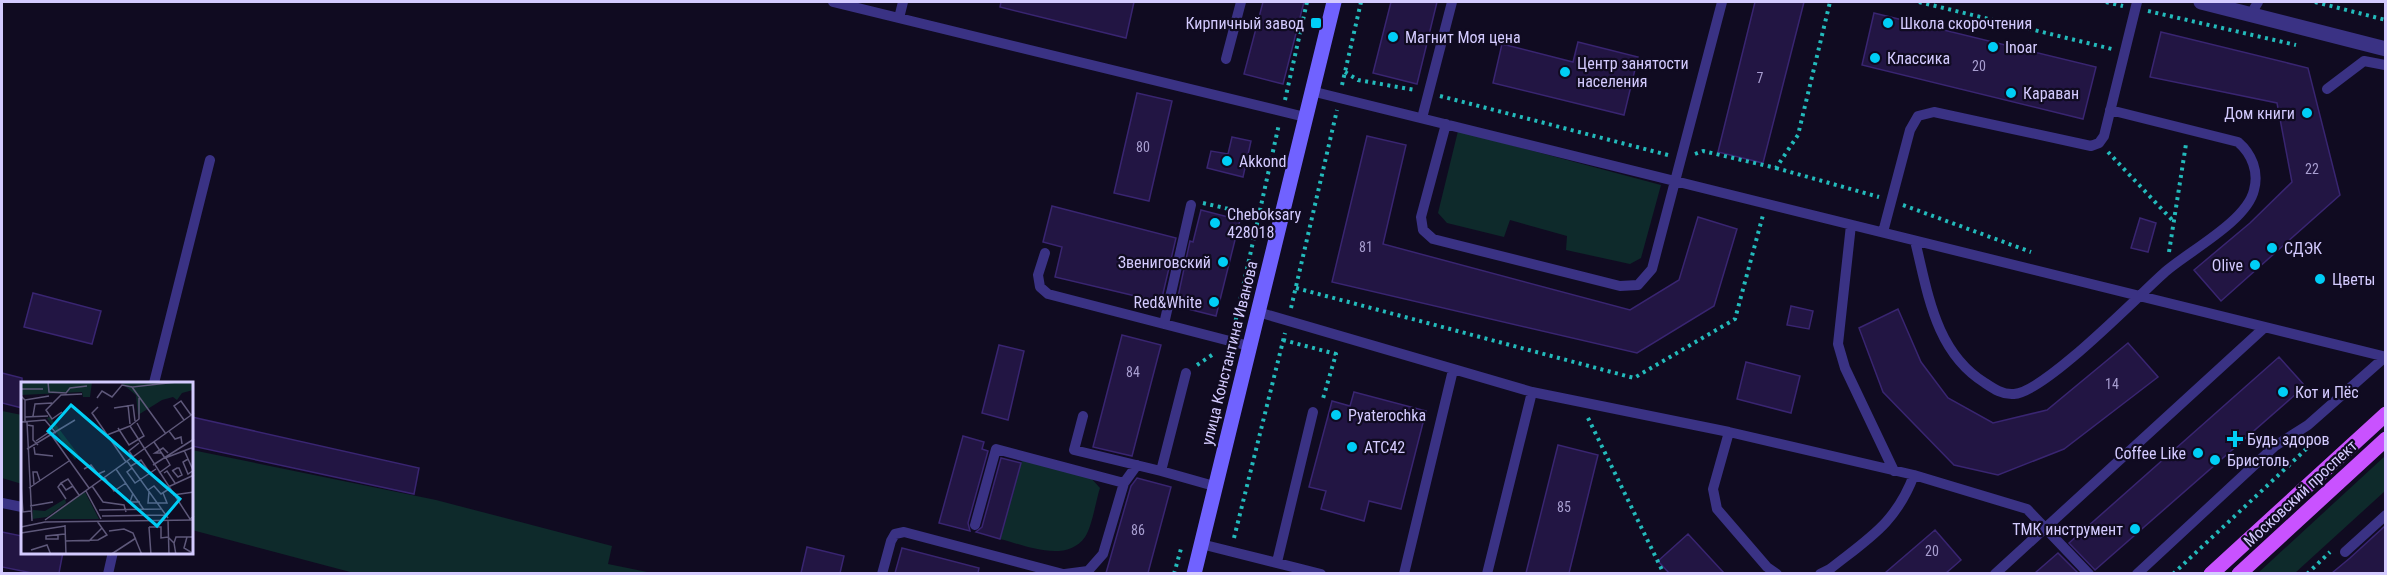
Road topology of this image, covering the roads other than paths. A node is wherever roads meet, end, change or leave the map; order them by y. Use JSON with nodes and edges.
{"nodes":[{"id":1,"x":833,"y":2,"type":"edge"},
{"id":2,"x":903,"y":2,"type":"edge"},
{"id":3,"x":1241,"y":2,"type":"edge"},
{"id":4,"x":1334,"y":2,"type":"edge"},
{"id":5,"x":1452,"y":2,"type":"edge"},
{"id":6,"x":1722,"y":2,"type":"edge"},
{"id":7,"x":2201,"y":2,"type":"edge"},
{"id":8,"x":2136,"y":5,"type":"edge"},
{"id":9,"x":2254,"y":8,"type":"edge"},
{"id":10,"x":899,"y":18,"type":"junction"},
{"id":11,"x":2385,"y":49,"type":"edge"},
{"id":12,"x":1226,"y":59,"type":"dead end"},
{"id":13,"x":2385,"y":66,"type":"edge"},
{"id":14,"x":2327,"y":89,"type":"dead end"},
{"id":15,"x":1311,"y":91,"type":"junction"},
{"id":16,"x":2110,"y":110,"type":"junction"},
{"id":17,"x":1305,"y":117,"type":"junction"},
{"id":18,"x":1422,"y":118,"type":"junction"},
{"id":19,"x":1446,"y":124,"type":"junction"},
{"id":20,"x":210,"y":160,"type":"dead end"},
{"id":21,"x":1675,"y":181,"type":"junction"},
{"id":22,"x":1191,"y":205,"type":"road end"},
{"id":23,"x":1851,"y":225,"type":"junction"},
{"id":24,"x":1882,"y":232,"type":"junction"},
{"id":25,"x":1915,"y":241,"type":"junction"},
{"id":26,"x":1045,"y":253,"type":"dead end"},
{"id":27,"x":2139,"y":296,"type":"junction"},
{"id":28,"x":1258,"y":312,"type":"junction"},
{"id":29,"x":1164,"y":324,"type":"junction"},
{"id":30,"x":2265,"y":327,"type":"junction"},
{"id":31,"x":1249,"y":346,"type":"junction"},
{"id":32,"x":2385,"y":357,"type":"edge"},
{"id":33,"x":1453,"y":370,"type":"junction"},
{"id":34,"x":1186,"y":373,"type":"road end"},
{"id":35,"x":154,"y":382,"type":"edge"},
{"id":36,"x":1532,"y":392,"type":"junction"},
{"id":37,"x":1313,"y":412,"type":"road end"},
{"id":38,"x":2385,"y":414,"type":"edge"},
{"id":39,"x":1083,"y":416,"type":"dead end"},
{"id":40,"x":1729,"y":432,"type":"junction"},
{"id":41,"x":2385,"y":439,"type":"edge"},
{"id":42,"x":1137,"y":465,"type":"junction"},
{"id":43,"x":1161,"y":471,"type":"junction"},
{"id":44,"x":1894,"y":471,"type":"junction"},
{"id":45,"x":1914,"y":475,"type":"junction"},
{"id":46,"x":1124,"y":483,"type":"junction"},
{"id":47,"x":1214,"y":486,"type":"junction"},
{"id":48,"x":2,"y":503,"type":"edge"},
{"id":49,"x":21,"y":507,"type":"edge"},
{"id":50,"x":2385,"y":515,"type":"edge"},
{"id":51,"x":975,"y":525,"type":"dead end"},
{"id":52,"x":2046,"y":527,"type":"junction"},
{"id":53,"x":1201,"y":544,"type":"junction"},
{"id":54,"x":2345,"y":552,"type":"dead end"},
{"id":55,"x":113,"y":554,"type":"edge"},
{"id":56,"x":1277,"y":562,"type":"junction"},
{"id":57,"x":108,"y":573,"type":"edge"},
{"id":58,"x":882,"y":573,"type":"edge"},
{"id":59,"x":1064,"y":573,"type":"edge"},
{"id":60,"x":1194,"y":573,"type":"edge"},
{"id":61,"x":1321,"y":573,"type":"edge"},
{"id":62,"x":1404,"y":573,"type":"edge"},
{"id":63,"x":1487,"y":573,"type":"edge"},
{"id":64,"x":1777,"y":573,"type":"edge"},
{"id":65,"x":1820,"y":573,"type":"edge"},
{"id":66,"x":1995,"y":573,"type":"edge"},
{"id":67,"x":2089,"y":573,"type":"edge"},
{"id":68,"x":2137,"y":573,"type":"edge"},
{"id":69,"x":2211,"y":573,"type":"edge"},
{"id":70,"x":2239,"y":573,"type":"edge"}],
"edges":[{"from":1,"to":10,"type":"lane"},
{"from":2,"to":10,"type":"lane"},
{"from":3,"to":12,"type":"lane"},
{"from":4,"to":15,"type":"street","name":"улица Константина Иванова"},
{"from":5,"to":18,"type":"lane"},
{"from":6,"to":21,"type":"lane"},
{"from":7,"to":9,"type":"street"},
{"from":8,"to":16,"type":"lane"},
{"from":9,"to":11,"type":"street"},
{"from":10,"to":17,"type":"lane"},
{"from":13,"to":14,"type":"lane"},
{"from":15,"to":17,"type":"street","name":"улица Константина Иванова"},
{"from":15,"to":18,"type":"lane"},
{"from":16,"to":24,"type":"lane"},
{"from":16,"to":27,"type":"lane"},
{"from":17,"to":28,"type":"street","name":"улица Константина Иванова"},
{"from":18,"to":19,"type":"lane"},
{"from":19,"to":21,"type":"lane"},
{"from":19,"to":21,"type":"lane"},
{"from":20,"to":35,"type":"lane"},
{"from":21,"to":23,"type":"lane"},
{"from":22,"to":29,"type":"lane"},
{"from":23,"to":24,"type":"lane"},
{"from":23,"to":44,"type":"lane"},
{"from":24,"to":25,"type":"lane"},
{"from":25,"to":27,"type":"lane"},
{"from":25,"to":27,"type":"lane"},
{"from":26,"to":29,"type":"lane"},
{"from":27,"to":30,"type":"lane"},
{"from":28,"to":31,"type":"street","name":"улица Константина Иванова"},
{"from":28,"to":33,"type":"lane"},
{"from":29,"to":31,"type":"lane"},
{"from":30,"to":32,"type":"lane"},
{"from":30,"to":52,"type":"lane"},
{"from":31,"to":47,"type":"street","name":"улица Константина Иванова"},
{"from":32,"to":68,"type":"lane"},
{"from":33,"to":36,"type":"lane"},
{"from":33,"to":62,"type":"lane"},
{"from":34,"to":43,"type":"lane"},
{"from":36,"to":40,"type":"lane"},
{"from":36,"to":63,"type":"lane"},
{"from":37,"to":56,"type":"lane"},
{"from":38,"to":69,"type":"main road","name":"Московский проспект"},
{"from":39,"to":42,"type":"lane"},
{"from":40,"to":44,"type":"lane"},
{"from":40,"to":64,"type":"lane"},
{"from":41,"to":70,"type":"main road","name":"Московский проспект"},
{"from":42,"to":43,"type":"lane"},
{"from":42,"to":46,"type":"lane"},
{"from":43,"to":47,"type":"lane"},
{"from":44,"to":45,"type":"lane"},
{"from":45,"to":52,"type":"lane"},
{"from":45,"to":65,"type":"lane"},
{"from":46,"to":51,"type":"lane"},
{"from":46,"to":59,"type":"lane"},
{"from":47,"to":53,"type":"street","name":"улица Константина Иванова"},
{"from":48,"to":49,"type":"lane"},
{"from":50,"to":54,"type":"lane"},
{"from":52,"to":66,"type":"lane"},
{"from":52,"to":67,"type":"lane"},
{"from":53,"to":56,"type":"lane"},
{"from":53,"to":60,"type":"street","name":"улица Константина Иванова"},
{"from":55,"to":57,"type":"lane"},
{"from":56,"to":61,"type":"lane"},
{"from":58,"to":59,"type":"lane"}]}
